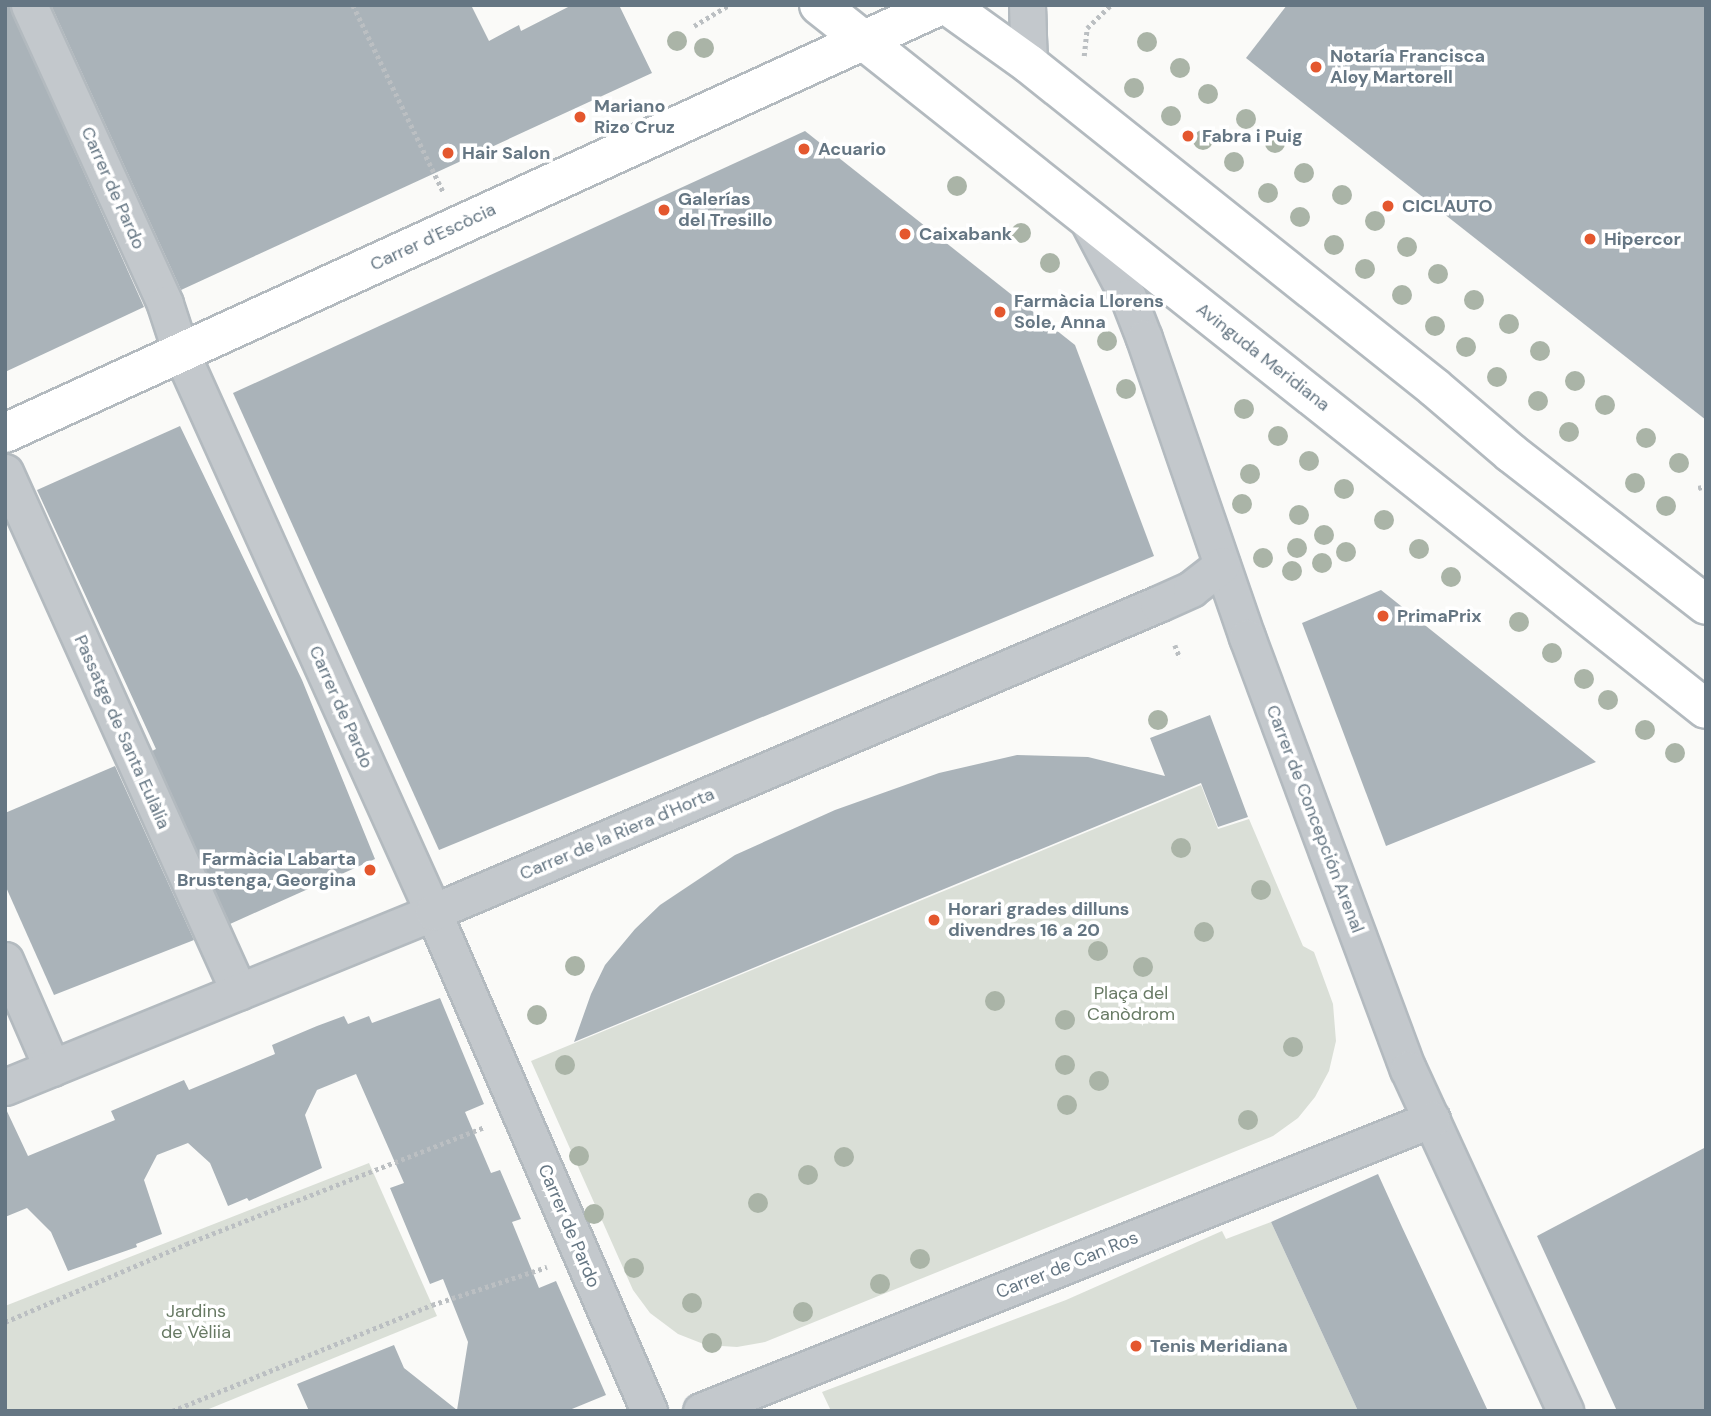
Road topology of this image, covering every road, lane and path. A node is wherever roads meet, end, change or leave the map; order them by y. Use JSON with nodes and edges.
{"nodes":[{"id":1,"x":29,"y":5,"type":"edge"},
{"id":2,"x":353,"y":5,"type":"edge"},
{"id":3,"x":729,"y":5,"type":"edge"},
{"id":4,"x":819,"y":5,"type":"edge"},
{"id":5,"x":941,"y":5,"type":"edge"},
{"id":6,"x":947,"y":5,"type":"edge"},
{"id":7,"x":1027,"y":5,"type":"edge"},
{"id":8,"x":694,"y":26,"type":"dead end"},
{"id":9,"x":862,"y":40,"type":"junction"},
{"id":10,"x":1029,"y":64,"type":"junction"},
{"id":11,"x":443,"y":192,"type":"dead end"},
{"id":12,"x":1087,"y":219,"type":"junction"},
{"id":13,"x":181,"y":353,"type":"junction"},
{"id":14,"x":5,"y":433,"type":"edge"},
{"id":15,"x":5,"y":472,"type":"edge"},
{"id":16,"x":1706,"y":485,"type":"edge"},
{"id":17,"x":1698,"y":488,"type":"dead end"},
{"id":18,"x":1222,"y":565,"type":"junction"},
{"id":19,"x":1706,"y":605,"type":"edge"},
{"id":20,"x":1175,"y":645,"type":"dead end"},
{"id":21,"x":1180,"y":658,"type":"dead end"},
{"id":22,"x":1706,"y":709,"type":"edge"},
{"id":23,"x":433,"y":912,"type":"junction"},
{"id":24,"x":5,"y":960,"type":"edge"},
{"id":25,"x":239,"y":992,"type":"junction"},
{"id":26,"x":52,"y":1068,"type":"junction"},
{"id":27,"x":5,"y":1087,"type":"edge"},
{"id":28,"x":1432,"y":1119,"type":"junction"},
{"id":29,"x":486,"y":1126,"type":"dead end"},
{"id":30,"x":557,"y":1264,"type":"dead end"},
{"id":31,"x":5,"y":1322,"type":"edge"},
{"id":32,"x":172,"y":1411,"type":"edge"},
{"id":33,"x":649,"y":1411,"type":"edge"},
{"id":34,"x":701,"y":1411,"type":"edge"},
{"id":35,"x":1565,"y":1411,"type":"edge"}],
"edges":[{"from":1,"to":13,"type":"street","name":"Carrer de Pardo"},
{"from":2,"to":11,"type":"path"},
{"from":3,"to":8,"type":"path"},
{"from":4,"to":9,"type":"main road","name":"Avinguda Meridiana"},
{"from":5,"to":9,"type":"main road","name":"Carrer d'Escòcia"},
{"from":6,"to":10,"type":"main road"},
{"from":7,"to":10,"type":"street"},
{"from":9,"to":12,"type":"main road","name":"Avinguda Meridiana"},
{"from":9,"to":13,"type":"main road","name":"Carrer d'Escòcia"},
{"from":10,"to":19,"type":"main road"},
{"from":12,"to":18,"type":"street","name":"Carrer de Concepción Arenal"},
{"from":12,"to":22,"type":"main road","name":"Avinguda Meridiana"},
{"from":13,"to":14,"type":"main road","name":"Carrer d'Escòcia"},
{"from":13,"to":23,"type":"street","name":"Carrer de Pardo"},
{"from":15,"to":25,"type":"street","name":"Passatge de Santa Eulàlia"},
{"from":16,"to":17,"type":"path"},
{"from":18,"to":23,"type":"street","name":"Carrer de la Riera d'Horta"},
{"from":18,"to":28,"type":"street","name":"Carrer de Concepción Arenal"},
{"from":20,"to":21,"type":"path"},
{"from":23,"to":25,"type":"street","name":"Carrer de la Riera d'Horta"},
{"from":23,"to":33,"type":"street","name":"Carrer de Pardo"},
{"from":24,"to":26,"type":"street"},
{"from":25,"to":26,"type":"street","name":"Carrer de la Riera d'Horta"},
{"from":26,"to":27,"type":"street","name":"Carrer de la Riera d'Horta"},
{"from":28,"to":34,"type":"street","name":"Carrer de Can Ros"},
{"from":28,"to":35,"type":"street","name":"Carrer de Concepción Arenal"},
{"from":29,"to":31,"type":"path"},
{"from":30,"to":32,"type":"path"}]}
